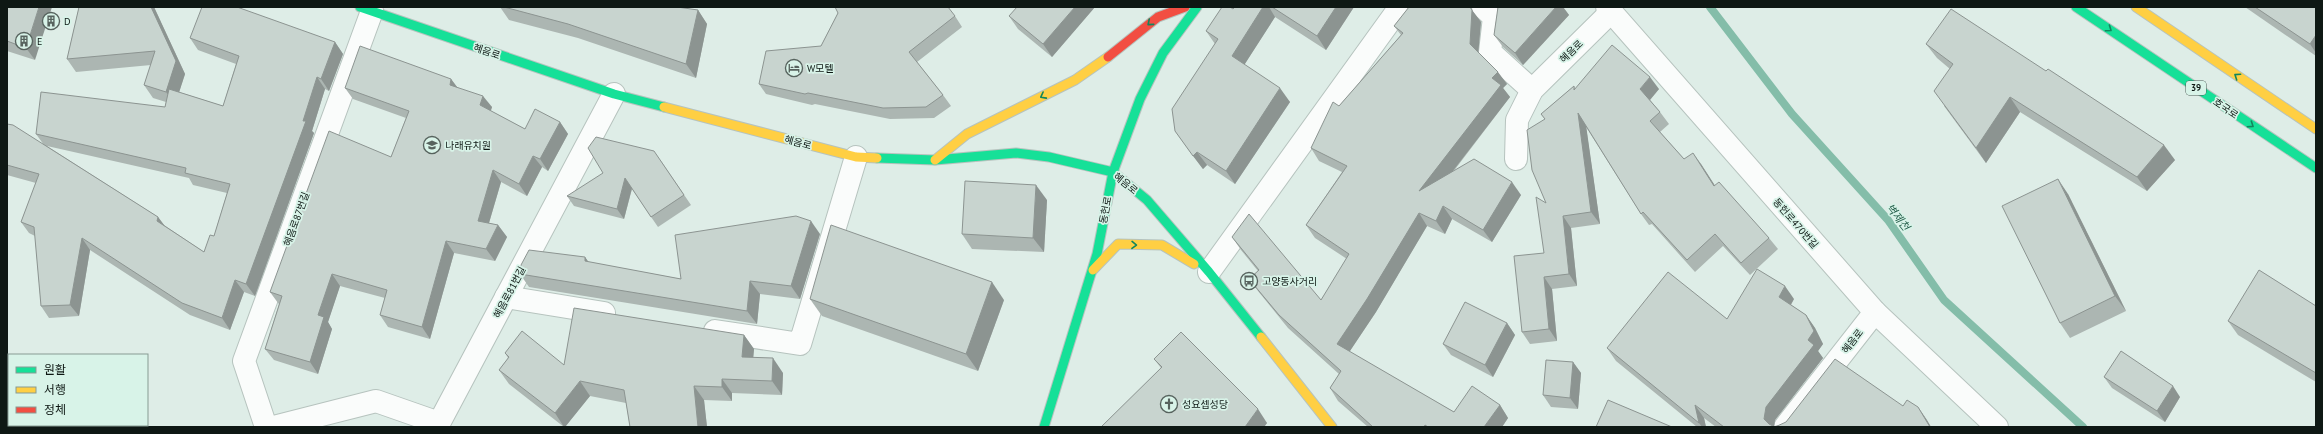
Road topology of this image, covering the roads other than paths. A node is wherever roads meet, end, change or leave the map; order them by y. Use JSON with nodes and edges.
{"nodes":[{"id":1,"x":1185,"y":7,"type":"edge"},
{"id":2,"x":1197,"y":7,"type":"edge"},
{"id":3,"x":1400,"y":7,"type":"edge"},
{"id":4,"x":1483,"y":7,"type":"edge"},
{"id":5,"x":2076,"y":7,"type":"edge"},
{"id":6,"x":2136,"y":7,"type":"edge"},
{"id":7,"x":367,"y":8,"type":"edge"},
{"id":8,"x":1609,"y":9,"type":"edge"},
{"id":9,"x":1532,"y":90,"type":"junction"},
{"id":10,"x":614,"y":94,"type":"junction"},
{"id":11,"x":2316,"y":129,"type":"edge"},
{"id":12,"x":856,"y":157,"type":"junction"},
{"id":13,"x":1516,"y":159,"type":"dead end"},
{"id":14,"x":935,"y":160,"type":"junction"},
{"id":15,"x":2316,"y":168,"type":"edge"},
{"id":16,"x":1113,"y":172,"type":"junction"},
{"id":17,"x":1092,"y":271,"type":"junction"},
{"id":18,"x":1209,"y":272,"type":"junction"},
{"id":19,"x":506,"y":297,"type":"junction"},
{"id":20,"x":1875,"y":312,"type":"junction"},
{"id":21,"x":622,"y":316,"type":"edge"},
{"id":22,"x":692,"y":327,"type":"edge"},
{"id":23,"x":438,"y":425,"type":"edge"},
{"id":24,"x":266,"y":427,"type":"edge"},
{"id":25,"x":274,"y":427,"type":"edge"},
{"id":26,"x":1044,"y":427,"type":"edge"},
{"id":27,"x":1332,"y":427,"type":"edge"},
{"id":28,"x":1785,"y":427,"type":"edge"},
{"id":29,"x":1997,"y":427,"type":"edge"}],
"edges":[{"from":1,"to":14,"type":"main road","one_way":true},
{"from":2,"to":16,"type":"main road","name":"동헌로"},
{"from":3,"to":18,"type":"street"},
{"from":4,"to":9,"type":"street"},
{"from":5,"to":15,"type":"main road","name":"호국로","number":"39","one_way":true},
{"from":11,"to":6,"type":"main road","one_way":true},
{"from":7,"to":10,"type":"main road","name":"혜음로"},
{"from":7,"to":24,"type":"street","name":"혜음로87번길"},
{"from":8,"to":9,"type":"street","name":"혜음로"},
{"from":8,"to":20,"type":"street","name":"동헌로470번길"},
{"from":9,"to":13,"type":"street","name":"혜음로"},
{"from":10,"to":12,"type":"main road","name":"혜음로"},
{"from":10,"to":19,"type":"street","name":"혜음로81번길"},
{"from":12,"to":14,"type":"main road","name":"혜음로"},
{"from":12,"to":22,"type":"street"},
{"from":14,"to":16,"type":"main road","name":"혜음로"},
{"from":16,"to":17,"type":"main road","name":"동헌로"},
{"from":16,"to":18,"type":"main road","name":"혜음로"},
{"from":17,"to":18,"type":"main road","one_way":true},
{"from":17,"to":26,"type":"main road","name":"동헌로"},
{"from":18,"to":27,"type":"main road","name":"혜음로"},
{"from":19,"to":21,"type":"street"},
{"from":19,"to":23,"type":"street","name":"혜음로81번길"},
{"from":20,"to":28,"type":"street","name":"혜음로"},
{"from":20,"to":29,"type":"street","name":"동헌로470번길"},
{"from":23,"to":25,"type":"street"}]}
